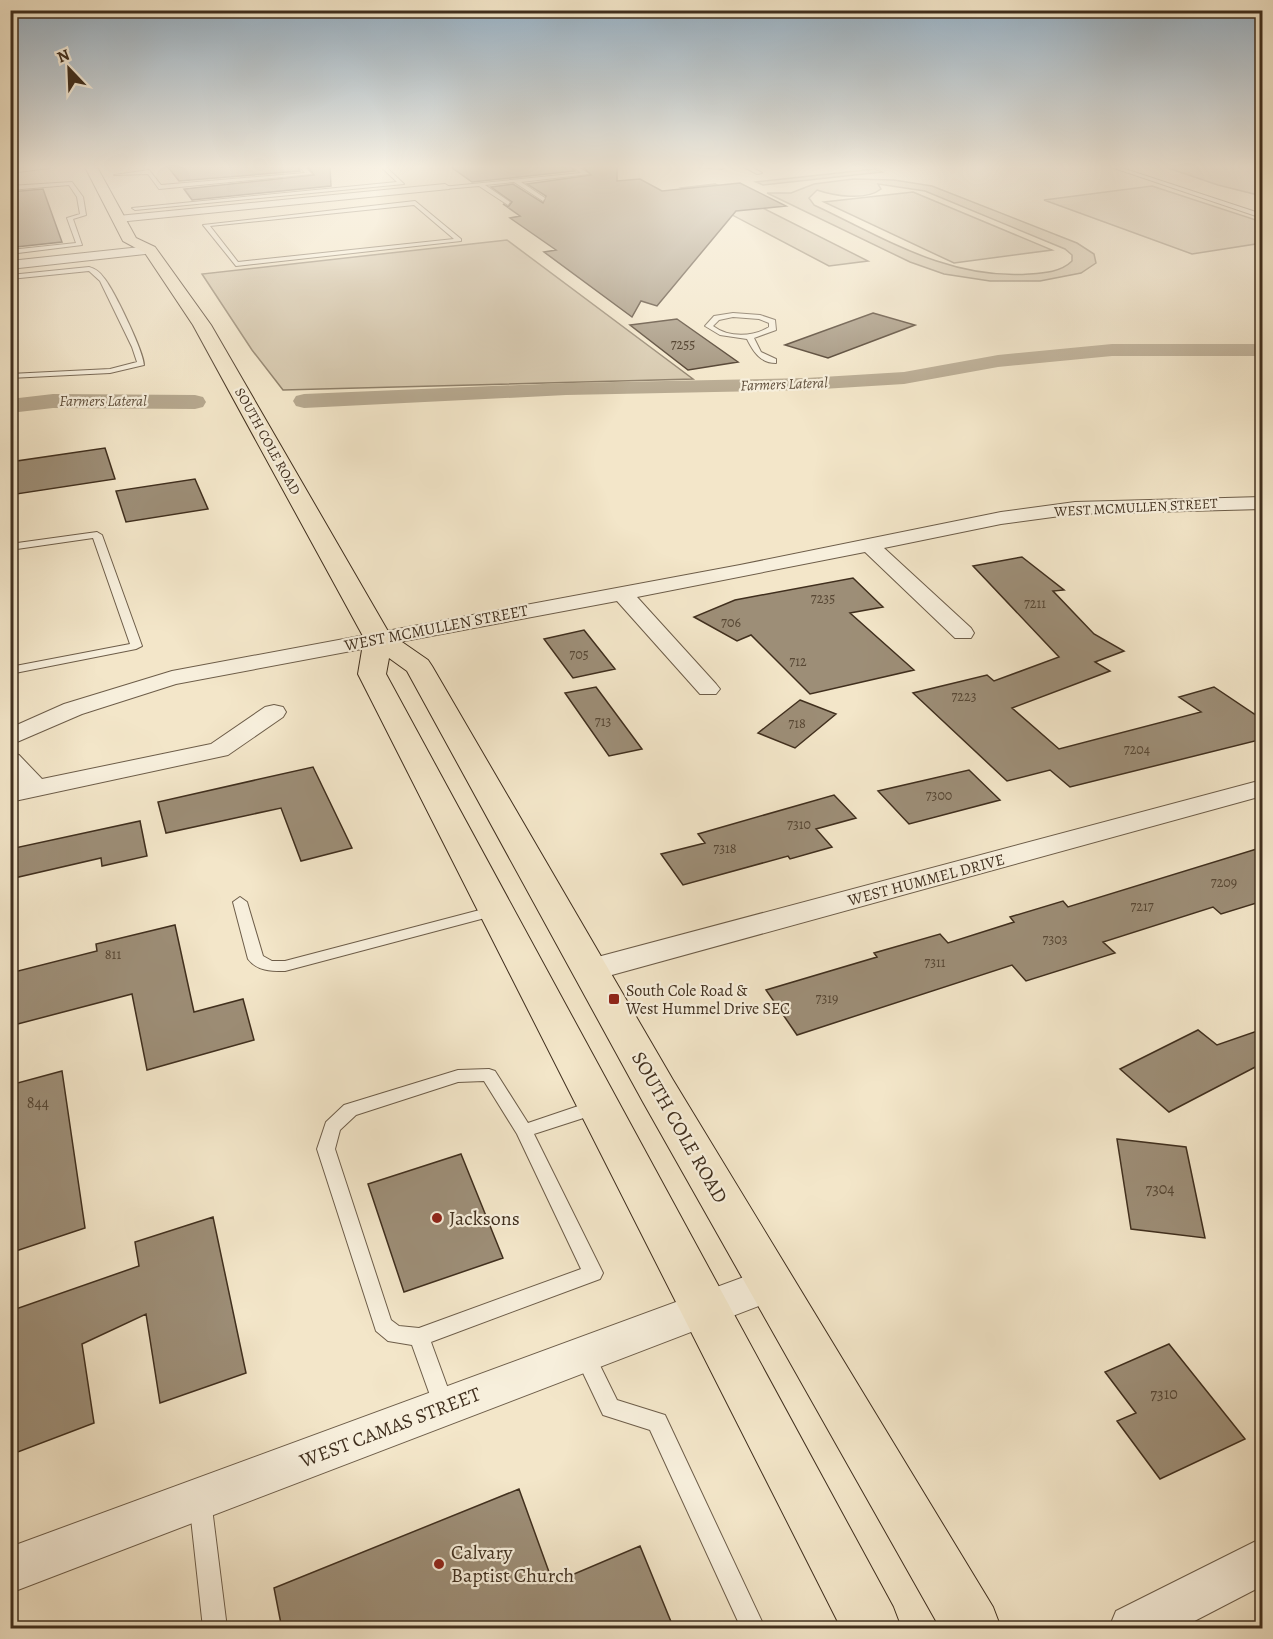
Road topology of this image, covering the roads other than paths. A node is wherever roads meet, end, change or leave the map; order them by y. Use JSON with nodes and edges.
{"nodes":[{"id":1,"x":80,"y":243,"type":"edge"},
{"id":2,"x":132,"y":243,"type":"edge"},
{"id":3,"x":154,"y":243,"type":"edge"},
{"id":4,"x":220,"y":243,"type":"edge"},
{"id":5,"x":427,"y":243,"type":"edge"},
{"id":6,"x":10,"y":252,"type":"edge"},
{"id":7,"x":10,"y":265,"type":"edge"},
{"id":8,"x":10,"y":277,"type":"edge"},
{"id":9,"x":749,"y":336,"type":"junction"},
{"id":10,"x":773,"y":361,"type":"dead end"},
{"id":11,"x":10,"y":376,"type":"edge"},
{"id":12,"x":1263,"y":503,"type":"edge"},
{"id":13,"x":869,"y":544,"type":"junction"},
{"id":14,"x":10,"y":547,"type":"edge"},
{"id":15,"x":621,"y":592,"type":"junction"},
{"id":16,"x":963,"y":633,"type":"dead end"},
{"id":17,"x":378,"y":638,"type":"junction"},
{"id":18,"x":10,"y":671,"type":"edge"},
{"id":19,"x":708,"y":689,"type":"dead end"},
{"id":20,"x":274,"y":712,"type":"dead end"},
{"id":21,"x":10,"y":738,"type":"edge"},
{"id":22,"x":10,"y":760,"type":"edge"},
{"id":23,"x":1263,"y":788,"type":"edge"},
{"id":24,"x":37,"y":789,"type":"junction"},
{"id":25,"x":10,"y":794,"type":"edge"},
{"id":26,"x":240,"y":902,"type":"dead end"},
{"id":27,"x":495,"y":911,"type":"junction"},
{"id":28,"x":590,"y":970,"type":"junction"},
{"id":29,"x":598,"y":1106,"type":"junction"},
{"id":30,"x":524,"y":1131,"type":"junction"},
{"id":31,"x":771,"y":1284,"type":"junction"},
{"id":32,"x":704,"y":1308,"type":"junction"},
{"id":33,"x":419,"y":1337,"type":"junction"},
{"id":34,"x":584,"y":1354,"type":"junction"},
{"id":35,"x":443,"y":1407,"type":"junction"},
{"id":36,"x":200,"y":1498,"type":"junction"},
{"id":37,"x":1263,"y":1561,"type":"edge"},
{"id":38,"x":10,"y":1570,"type":"edge"},
{"id":39,"x":214,"y":1629,"type":"edge"},
{"id":40,"x":753,"y":1629,"type":"edge"},
{"id":41,"x":872,"y":1629,"type":"edge"},
{"id":42,"x":972,"y":1629,"type":"edge"},
{"id":43,"x":1132,"y":1629,"type":"edge"}],
"edges":[{"from":1,"to":6,"type":"lane"},
{"from":2,"to":7,"type":"street"},
{"from":3,"to":17,"type":"main road","name":"SOUTH COLE ROAD"},
{"from":4,"to":5,"type":"lane"},
{"from":8,"to":11,"type":"lane"},
{"from":9,"to":9,"type":"lane"},
{"from":9,"to":10,"type":"lane"},
{"from":12,"to":13,"type":"street","name":"WEST MCMULLEN STREET"},
{"from":13,"to":15,"type":"street","name":"WEST MCMULLEN STREET"},
{"from":13,"to":16,"type":"street"},
{"from":14,"to":18,"type":"lane"},
{"from":15,"to":17,"type":"street","name":"WEST MCMULLEN STREET"},
{"from":15,"to":19,"type":"street"},
{"from":17,"to":21,"type":"street","name":"WEST MCMULLEN STREET"},
{"from":17,"to":27,"type":"main road"},
{"from":17,"to":28,"type":"main road","name":"SOUTH COLE ROAD"},
{"from":20,"to":24,"type":"street"},
{"from":22,"to":24,"type":"street"},
{"from":23,"to":28,"type":"street","name":"WEST HUMMEL DRIVE"},
{"from":24,"to":25,"type":"street"},
{"from":26,"to":27,"type":"lane"},
{"from":27,"to":29,"type":"main road"},
{"from":28,"to":31,"type":"main road","name":"SOUTH COLE ROAD"},
{"from":29,"to":30,"type":"lane"},
{"from":29,"to":32,"type":"main road"},
{"from":30,"to":33,"type":"lane"},
{"from":30,"to":33,"type":"lane"},
{"from":31,"to":32,"type":"street","name":"WEST CAMAS STREET"},
{"from":31,"to":42,"type":"main road","name":"SOUTH COLE ROAD"},
{"from":32,"to":34,"type":"street","name":"WEST CAMAS STREET"},
{"from":32,"to":41,"type":"main road"},
{"from":33,"to":35,"type":"lane"},
{"from":34,"to":35,"type":"street","name":"WEST CAMAS STREET"},
{"from":34,"to":40,"type":"lane"},
{"from":35,"to":36,"type":"street","name":"WEST CAMAS STREET"},
{"from":36,"to":38,"type":"street","name":"WEST CAMAS STREET"},
{"from":36,"to":39,"type":"lane"},
{"from":37,"to":43,"type":"street"}]}
